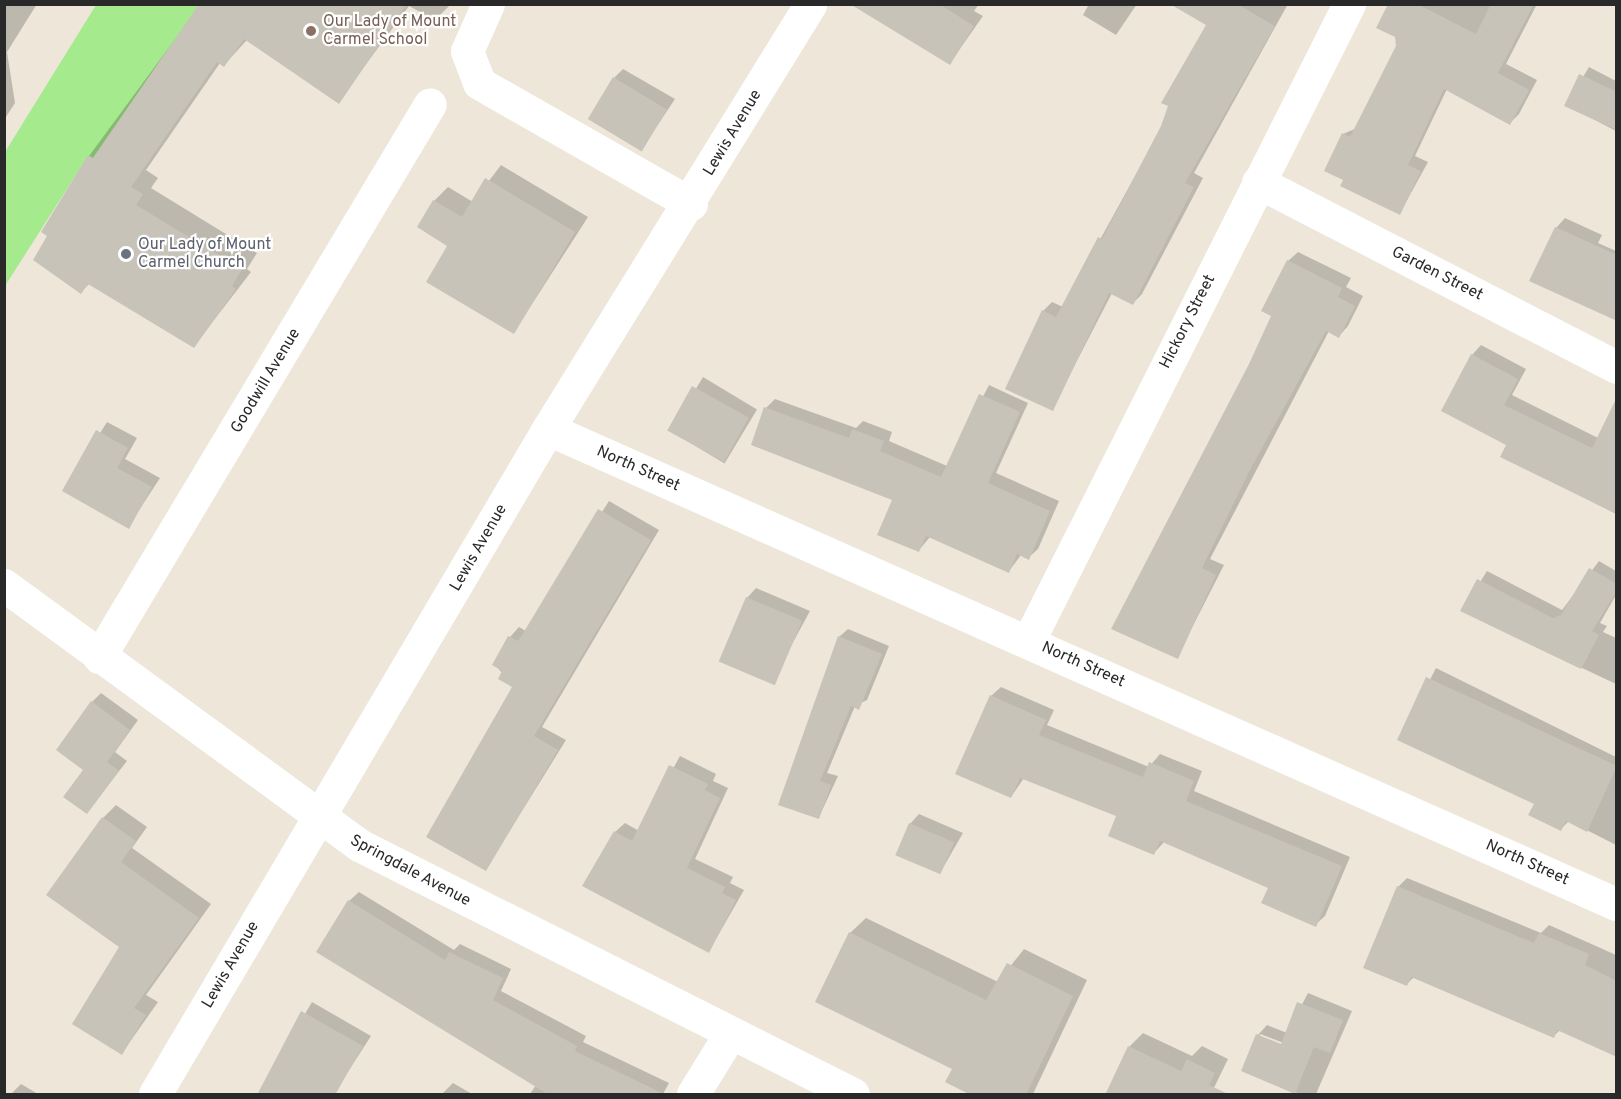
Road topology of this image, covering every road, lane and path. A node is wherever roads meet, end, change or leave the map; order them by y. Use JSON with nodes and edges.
{"nodes":[{"id":1,"x":488,"y":4,"type":"edge"},
{"id":2,"x":810,"y":4,"type":"edge"},
{"id":3,"x":1349,"y":4,"type":"edge"},
{"id":4,"x":430,"y":104,"type":"dead end"},
{"id":5,"x":1258,"y":182,"type":"junction"},
{"id":6,"x":691,"y":204,"type":"junction"},
{"id":7,"x":1617,"y":367,"type":"edge"},
{"id":8,"x":548,"y":429,"type":"junction"},
{"id":9,"x":4,"y":585,"type":"edge"},
{"id":10,"x":1029,"y":640,"type":"junction"},
{"id":11,"x":99,"y":657,"type":"junction"},
{"id":12,"x":318,"y":818,"type":"junction"},
{"id":13,"x":1617,"y":903,"type":"edge"},
{"id":14,"x":730,"y":1034,"type":"junction"},
{"id":15,"x":154,"y":1095,"type":"edge"},
{"id":16,"x":693,"y":1095,"type":"edge"},
{"id":17,"x":853,"y":1095,"type":"edge"}],
"edges":[{"from":1,"to":6,"type":"street"},
{"from":2,"to":6,"type":"street","name":"Lewis Avenue"},
{"from":3,"to":5,"type":"street","name":"Hickory Street"},
{"from":4,"to":11,"type":"street","name":"Goodwill Avenue"},
{"from":5,"to":7,"type":"street","name":"Garden Street"},
{"from":5,"to":10,"type":"street","name":"Hickory Street"},
{"from":6,"to":8,"type":"street","name":"Lewis Avenue"},
{"from":8,"to":10,"type":"street","name":"North Street"},
{"from":8,"to":12,"type":"street","name":"Lewis Avenue"},
{"from":9,"to":11,"type":"street","name":"Springdale Avenue"},
{"from":10,"to":13,"type":"street","name":"North Street"},
{"from":11,"to":12,"type":"street","name":"Springdale Avenue"},
{"from":12,"to":14,"type":"street","name":"Springdale Avenue"},
{"from":12,"to":15,"type":"street","name":"Lewis Avenue"},
{"from":14,"to":16,"type":"street"},
{"from":14,"to":17,"type":"street","name":"Springdale Avenue"}]}
